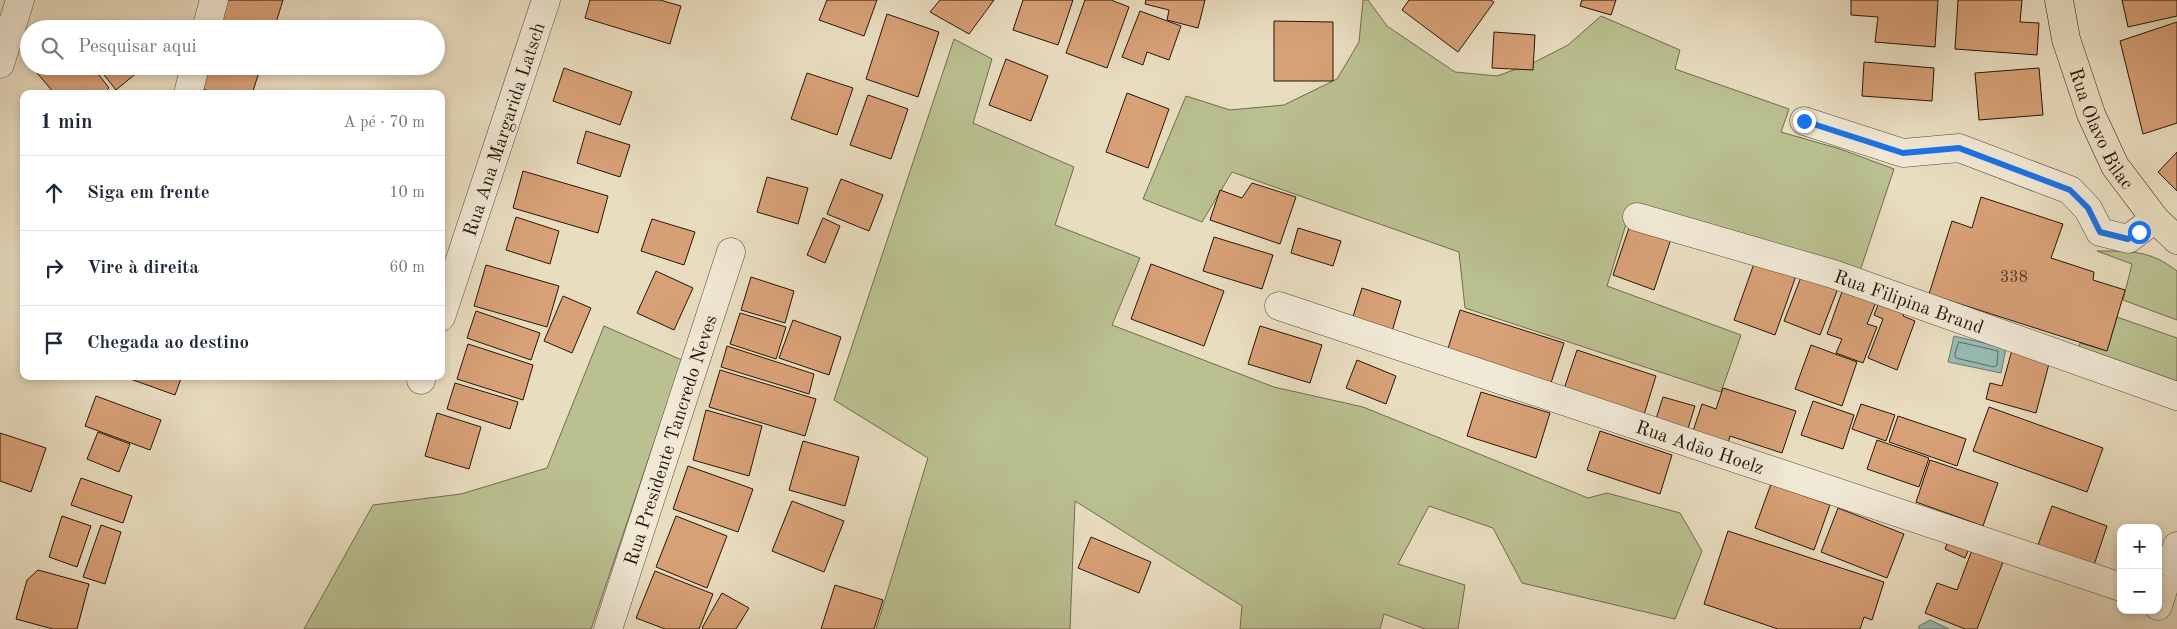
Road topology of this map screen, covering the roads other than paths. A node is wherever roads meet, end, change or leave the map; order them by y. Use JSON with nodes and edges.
{"nodes":[{"id":1,"x":20,"y":0,"type":"edge"},
{"id":2,"x":214,"y":0,"type":"edge"},
{"id":3,"x":546,"y":0,"type":"edge"},
{"id":4,"x":2059,"y":0,"type":"edge"},
{"id":5,"x":208,"y":20,"type":"edge"},
{"id":6,"x":0,"y":64,"type":"edge"},
{"id":7,"x":193,"y":75,"type":"edge"},
{"id":8,"x":189,"y":90,"type":"edge"},
{"id":9,"x":1804,"y":121,"type":"dead end"},
{"id":10,"x":1637,"y":217,"type":"dead end"},
{"id":11,"x":2155,"y":219,"type":"junction"},
{"id":12,"x":2177,"y":240,"type":"edge"},
{"id":13,"x":731,"y":252,"type":"dead end"},
{"id":14,"x":445,"y":305,"type":"edge"},
{"id":15,"x":1279,"y":306,"type":"dead end"},
{"id":16,"x":2177,"y":396,"type":"edge"},
{"id":17,"x":2177,"y":546,"type":"edge"},
{"id":18,"x":2117,"y":586,"type":"edge"},
{"id":19,"x":2162,"y":592,"type":"edge"},
{"id":20,"x":2155,"y":614,"type":"edge"},
{"id":21,"x":608,"y":629,"type":"edge"},
{"id":22,"x":2151,"y":629,"type":"edge"}],
"edges":[{"from":1,"to":6,"type":"street"},
{"from":2,"to":5,"type":"street"},
{"from":3,"to":14,"type":"street","name":"Rua Ana Margarida Latsch"},
{"from":4,"to":11,"type":"main road","name":"Rua Olavo Bilac"},
{"from":7,"to":8,"type":"street"},
{"from":9,"to":11,"type":"street"},
{"from":10,"to":16,"type":"street","name":"Rua Filipina Brand"},
{"from":11,"to":12,"type":"main road","name":"Rua Olavo Bilac"},
{"from":13,"to":21,"type":"street","name":"Rua Presidente Tancredo Neves"},
{"from":15,"to":18,"type":"street","name":"Rua Adão Hoelz"},
{"from":17,"to":19,"type":"street"},
{"from":20,"to":22,"type":"street"}]}
